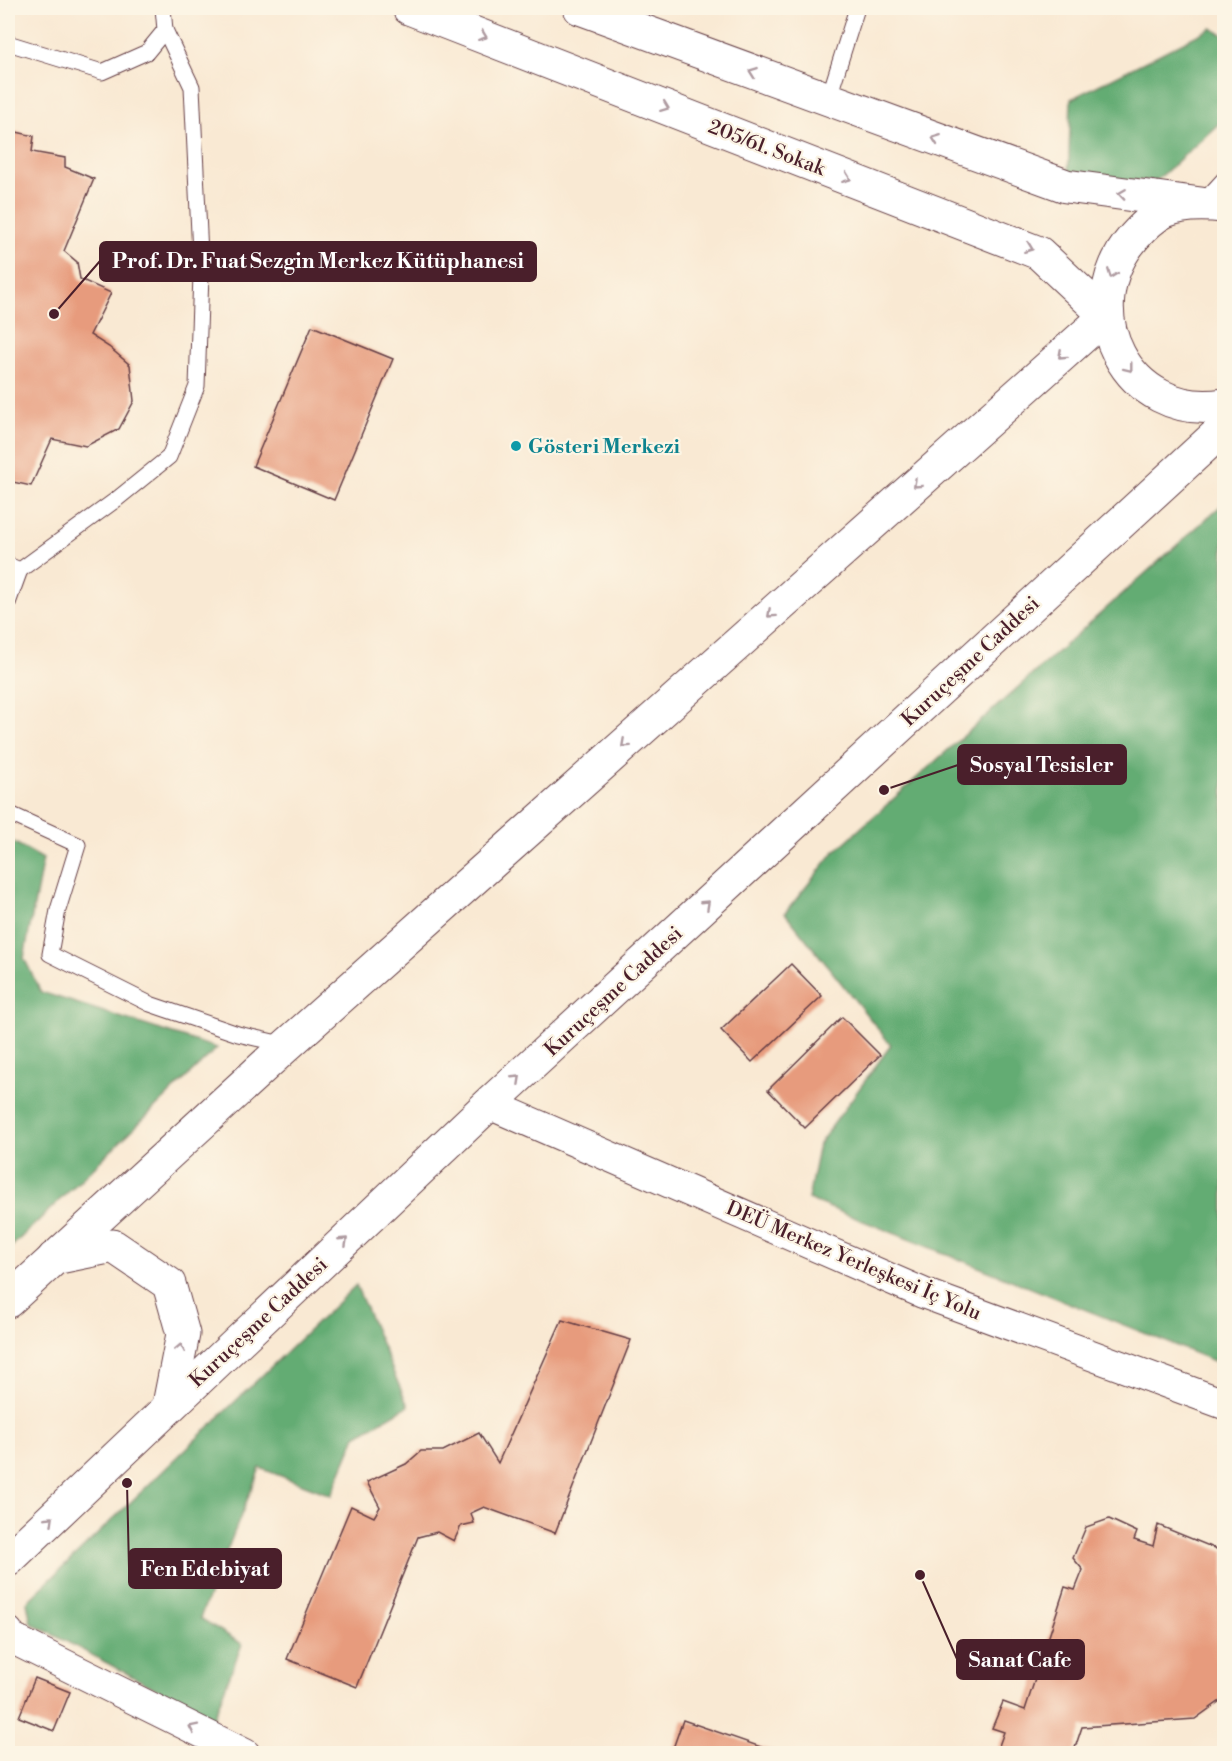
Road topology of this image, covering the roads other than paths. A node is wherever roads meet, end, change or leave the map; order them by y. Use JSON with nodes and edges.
{"nodes":[{"id":1,"x":163,"y":8,"type":"edge"},
{"id":2,"x":409,"y":8,"type":"edge"},
{"id":3,"x":580,"y":8,"type":"edge"},
{"id":4,"x":857,"y":8,"type":"edge"},
{"id":5,"x":165,"y":30,"type":"junction"},
{"id":6,"x":8,"y":43,"type":"edge"},
{"id":7,"x":828,"y":99,"type":"junction"},
{"id":8,"x":1224,"y":179,"type":"edge"},
{"id":9,"x":1213,"y":205,"type":"edge"},
{"id":10,"x":1106,"y":316,"type":"junction"},
{"id":11,"x":1224,"y":405,"type":"edge"},
{"id":12,"x":1224,"y":429,"type":"edge"},
{"id":13,"x":14,"y":567,"type":"edge"},
{"id":14,"x":8,"y":603,"type":"edge"},
{"id":15,"x":8,"y":813,"type":"edge"},
{"id":16,"x":286,"y":1045,"type":"junction"},
{"id":17,"x":489,"y":1104,"type":"junction"},
{"id":18,"x":53,"y":1258,"type":"junction"},
{"id":19,"x":8,"y":1301,"type":"edge"},
{"id":20,"x":1224,"y":1404,"type":"edge"},
{"id":21,"x":170,"y":1406,"type":"junction"},
{"id":22,"x":8,"y":1560,"type":"edge"},
{"id":23,"x":8,"y":1632,"type":"edge"},
{"id":24,"x":245,"y":1754,"type":"edge"}],
"edges":[{"from":1,"to":5,"type":"lane"},
{"from":2,"to":10,"type":"street","name":"205/61. Sokak","one_way":true},
{"from":7,"to":3,"type":"street","one_way":true},
{"from":4,"to":7,"type":"lane"},
{"from":5,"to":6,"type":"lane"},
{"from":5,"to":13,"type":"lane"},
{"from":9,"to":7,"type":"street","one_way":true},
{"from":8,"to":9,"type":"lane"},
{"from":9,"to":10,"type":"street","one_way":true},
{"from":10,"to":11,"type":"street","one_way":true},
{"from":10,"to":16,"type":"street","one_way":true},
{"from":17,"to":12,"type":"street","name":"Kuruçeşme Caddesi","one_way":true},
{"from":13,"to":14,"type":"lane"},
{"from":15,"to":16,"type":"lane"},
{"from":16,"to":18,"type":"street"},
{"from":17,"to":20,"type":"street","name":"DEÜ Merkez Yerleşkesi İç Yolu"},
{"from":21,"to":17,"type":"street","name":"Kuruçeşme Caddesi","one_way":true},
{"from":18,"to":19,"type":"street"},
{"from":21,"to":18,"type":"street","one_way":true},
{"from":22,"to":21,"type":"street","name":"Kuruçeşme Caddesi","one_way":true},
{"from":24,"to":23,"type":"street","one_way":true}]}
